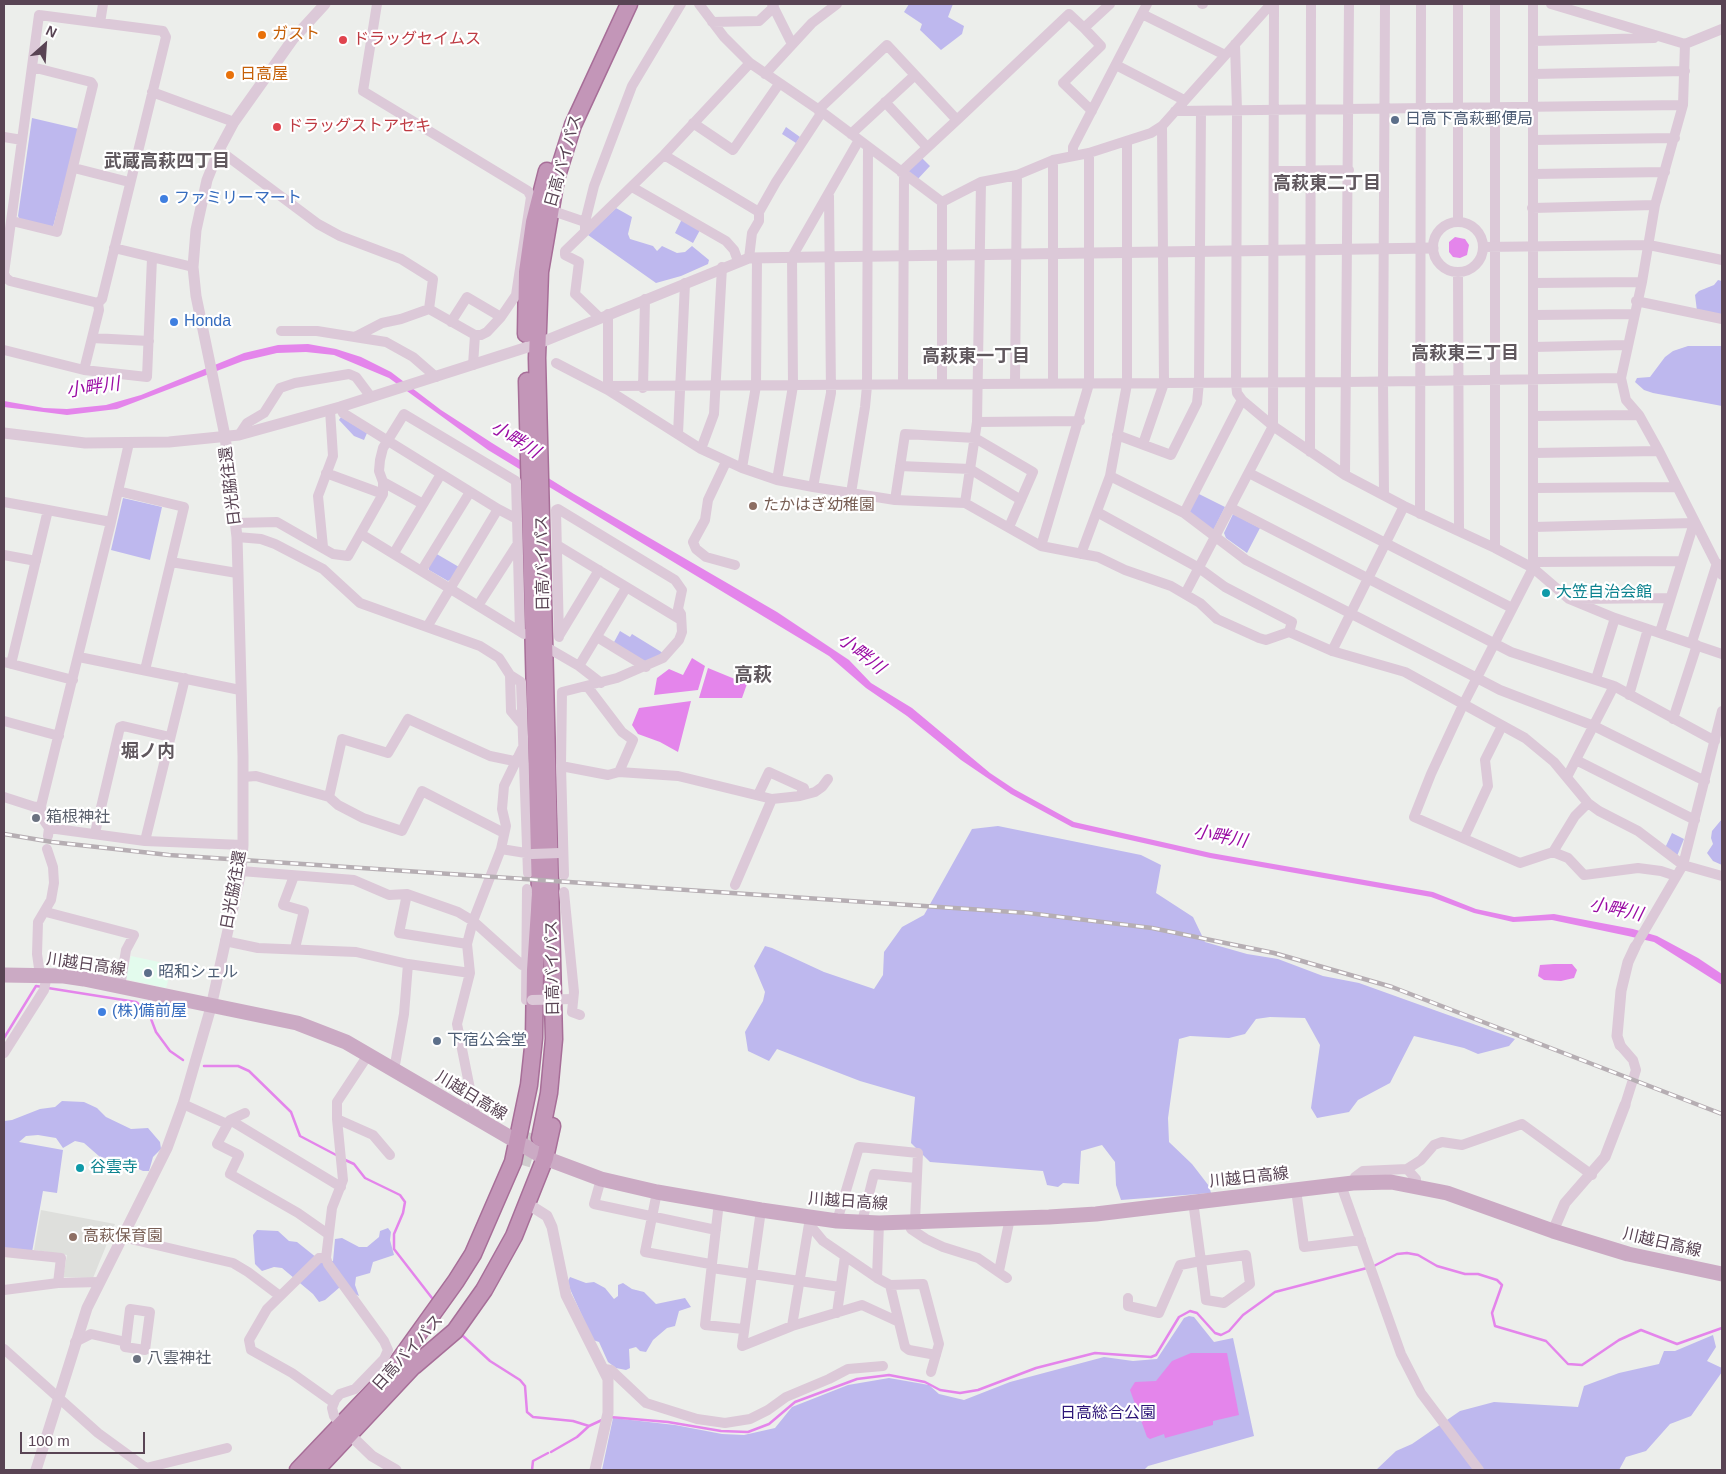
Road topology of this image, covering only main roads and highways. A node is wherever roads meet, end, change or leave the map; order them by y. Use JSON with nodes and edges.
{"nodes":[{"id":1,"x":618,"y":4,"type":"edge"},
{"id":2,"x":629,"y":4,"type":"edge"},
{"id":3,"x":532,"y":345,"type":"junction"},
{"id":4,"x":539,"y":896,"type":"junction"},
{"id":5,"x":4,"y":975,"type":"edge"},
{"id":6,"x":536,"y":1135,"type":"tunnel mouth"},
{"id":7,"x":517,"y":1144,"type":"junction"},
{"id":8,"x":544,"y":1158,"type":"junction"},
{"id":9,"x":526,"y":1168,"type":"tunnel mouth"},
{"id":10,"x":1722,"y":1274,"type":"edge"},
{"id":11,"x":450,"y":1315,"type":"junction"},
{"id":12,"x":346,"y":1430,"type":"junction"},
{"id":13,"x":298,"y":1470,"type":"edge"},
{"id":14,"x":316,"y":1470,"type":"edge"}],
"edges":[{"from":1,"to":3,"type":"highway","name":"日高バイパス"},
{"from":2,"to":3,"type":"highway","name":"日高バイパス"},
{"from":3,"to":4,"type":"highway","name":"日高バイパス"},
{"from":4,"to":6,"type":"highway","name":"日高バイパス"},
{"from":4,"to":7,"type":"highway"},
{"from":4,"to":8,"type":"highway"},
{"from":5,"to":7,"type":"main road","name":"川越日高線"},
{"from":7,"to":8,"type":"main road","name":"川越日高線"},
{"from":7,"to":11,"type":"highway"},
{"from":8,"to":10,"type":"main road","name":"川越日高線"},
{"from":8,"to":11,"type":"highway"},
{"from":9,"to":11,"type":"highway","name":"日高バイパス"},
{"from":11,"to":12,"type":"highway","name":"日高バイパス"},
{"from":11,"to":12,"type":"highway","name":"日高バイパス"},
{"from":12,"to":13,"type":"highway","name":"日高バイパス"},
{"from":12,"to":14,"type":"highway","name":"日高バイパス"}]}
